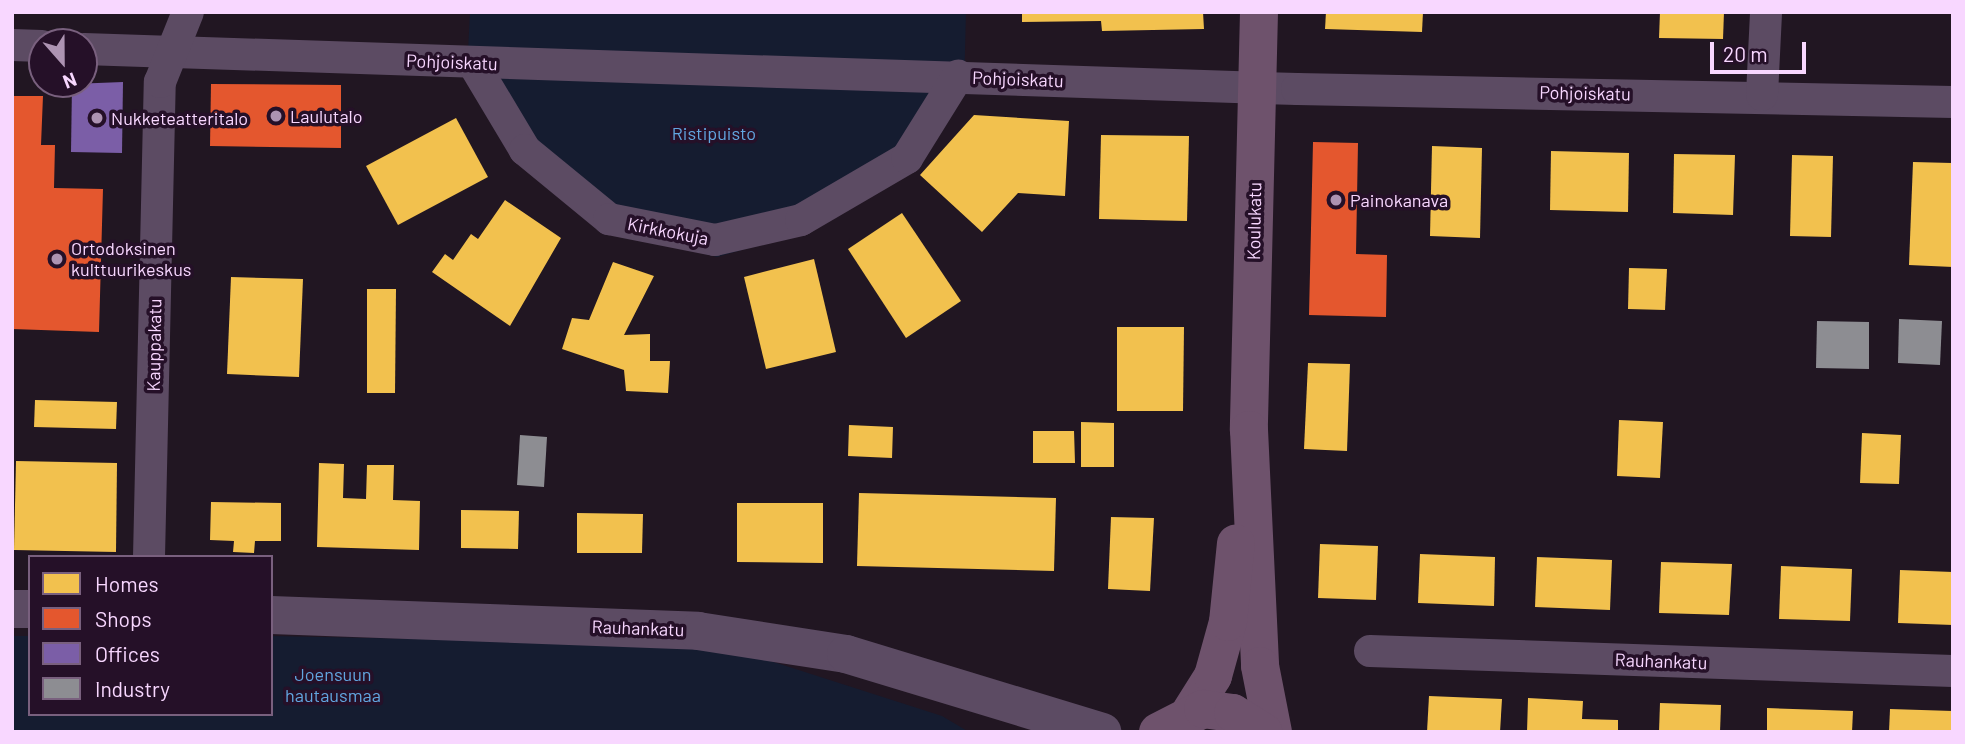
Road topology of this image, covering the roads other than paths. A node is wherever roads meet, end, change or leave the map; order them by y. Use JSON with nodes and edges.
{"nodes":[{"id":1,"x":188,"y":12,"type":"edge"},
{"id":2,"x":1259,"y":12,"type":"edge"},
{"id":3,"x":1766,"y":12,"type":"edge"},
{"id":4,"x":98,"y":49,"type":"edge"},
{"id":5,"x":174,"y":52,"type":"junction"},
{"id":6,"x":473,"y":63,"type":"junction"},
{"id":7,"x":958,"y":76,"type":"junction"},
{"id":8,"x":1258,"y":88,"type":"junction"},
{"id":9,"x":1762,"y":95,"type":"junction"},
{"id":10,"x":1953,"y":102,"type":"edge"},
{"id":11,"x":1249,"y":430,"type":"junction"},
{"id":12,"x":149,"y":555,"type":"edge"},
{"id":13,"x":273,"y":615,"type":"edge"},
{"id":14,"x":1370,"y":651,"type":"dead end"},
{"id":15,"x":1953,"y":671,"type":"edge"},
{"id":16,"x":995,"y":704,"type":"junction"},
{"id":17,"x":1191,"y":711,"type":"junction"},
{"id":18,"x":1044,"y":732,"type":"edge"},
{"id":19,"x":1102,"y":732,"type":"edge"},
{"id":20,"x":1158,"y":732,"type":"edge"},
{"id":21,"x":1263,"y":732,"type":"edge"},
{"id":22,"x":1273,"y":732,"type":"edge"}],
"edges":[{"from":1,"to":5,"type":"street","name":"Kauppakatu"},
{"from":2,"to":8,"type":"main road","name":"Koulukatu"},
{"from":3,"to":9,"type":"street"},
{"from":4,"to":5,"type":"street","name":"Pohjoiskatu"},
{"from":5,"to":6,"type":"street","name":"Pohjoiskatu"},
{"from":5,"to":12,"type":"street","name":"Kauppakatu"},
{"from":6,"to":7,"type":"street","name":"Pohjoiskatu"},
{"from":6,"to":7,"type":"street","name":"Kirkkokuja"},
{"from":7,"to":8,"type":"street","name":"Pohjoiskatu"},
{"from":8,"to":9,"type":"street","name":"Pohjoiskatu"},
{"from":8,"to":11,"type":"main road","name":"Koulukatu"},
{"from":9,"to":10,"type":"street","name":"Pohjoiskatu"},
{"from":11,"to":17,"type":"main road","name":"Koulukatu"},
{"from":11,"to":22,"type":"main road","name":"Koulukatu"},
{"from":13,"to":16,"type":"street","name":"Rauhankatu"},
{"from":14,"to":15,"type":"street","name":"Rauhankatu"},
{"from":16,"to":18,"type":"street","name":"Rauhankatu"},
{"from":16,"to":19,"type":"street","name":"Rauhankatu"},
{"from":17,"to":20,"type":"main road"},
{"from":17,"to":21,"type":"main road"}]}
